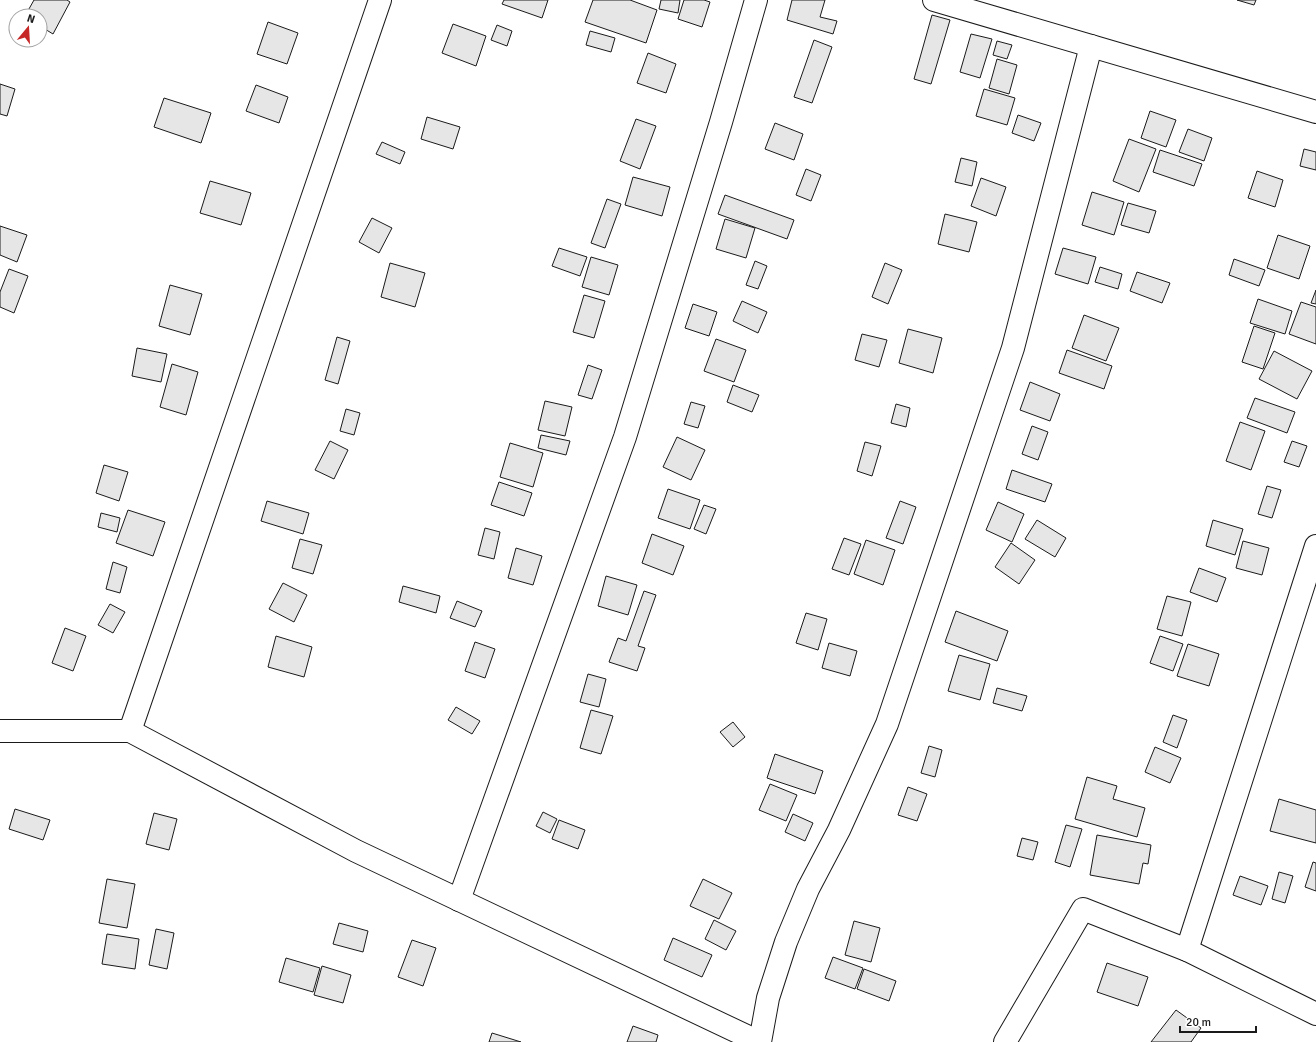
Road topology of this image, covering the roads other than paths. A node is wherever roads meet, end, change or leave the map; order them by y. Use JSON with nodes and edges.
{"nodes":[{"id":1,"x":380,"y":0,"type":"edge"},
{"id":2,"x":756,"y":0,"type":"edge"},
{"id":3,"x":934,"y":0,"type":"edge"},
{"id":4,"x":1090,"y":46,"type":"junction"},
{"id":5,"x":1316,"y":112,"type":"edge"},
{"id":6,"x":1316,"y":546,"type":"edge"},
{"id":7,"x":0,"y":730,"type":"edge"},
{"id":8,"x":130,"y":731,"type":"junction"},
{"id":9,"x":458,"y":900,"type":"junction"},
{"id":10,"x":1187,"y":950,"type":"junction"},
{"id":11,"x":1316,"y":1014,"type":"edge"},
{"id":12,"x":759,"y":1042,"type":"edge"},
{"id":13,"x":1005,"y":1042,"type":"edge"}],
"edges":[{"from":1,"to":8,"type":"street"},
{"from":2,"to":9,"type":"street"},
{"from":3,"to":4,"type":"street"},
{"from":4,"to":5,"type":"street"},
{"from":4,"to":12,"type":"street"},
{"from":6,"to":10,"type":"street"},
{"from":7,"to":8,"type":"street"},
{"from":8,"to":9,"type":"street"},
{"from":9,"to":12,"type":"street"},
{"from":10,"to":11,"type":"street"},
{"from":10,"to":13,"type":"street"}]}
